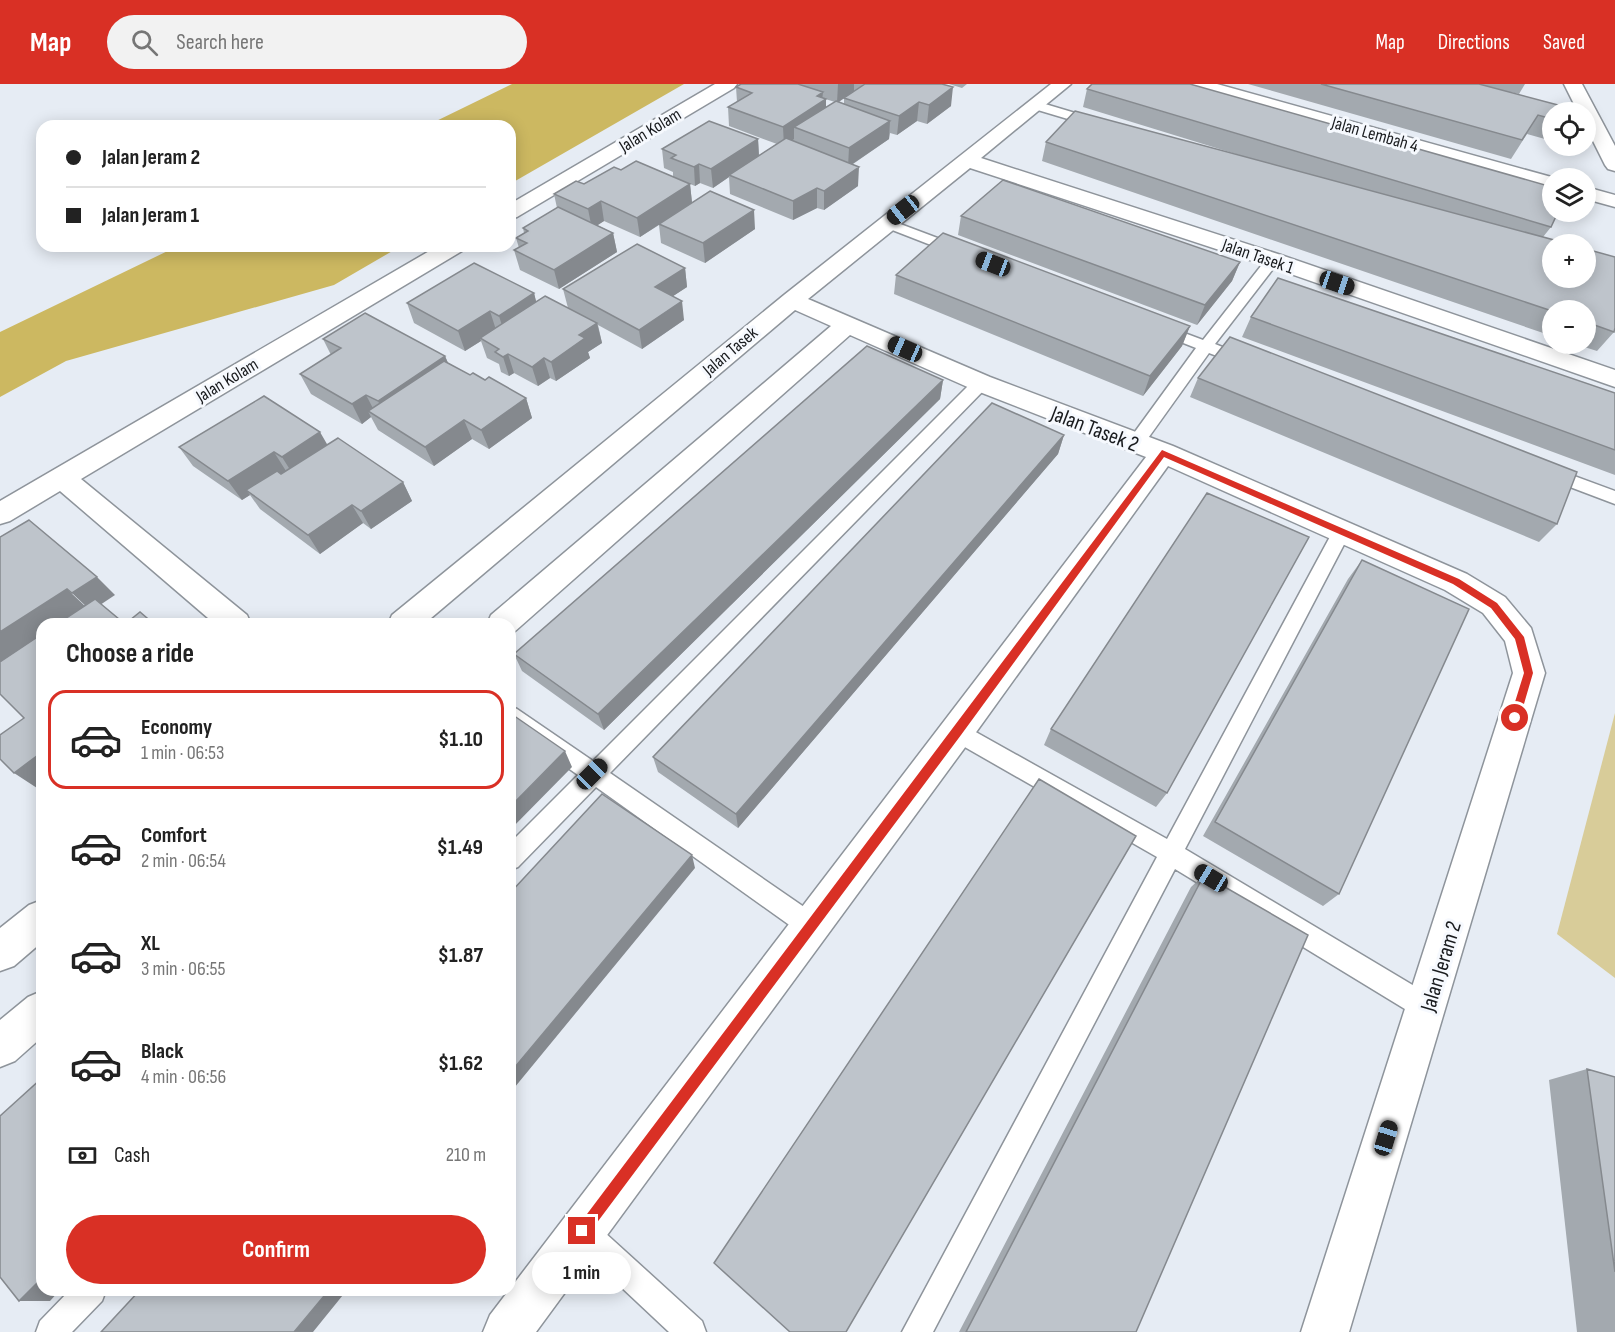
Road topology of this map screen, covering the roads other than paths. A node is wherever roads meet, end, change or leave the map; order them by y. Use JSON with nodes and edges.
{"nodes":[{"id":1,"x":728,"y":84,"type":"edge"},
{"id":2,"x":1062,"y":84,"type":"edge"},
{"id":3,"x":1197,"y":84,"type":"edge"},
{"id":4,"x":1573,"y":84,"type":"edge"},
{"id":5,"x":1581,"y":102,"type":"edge"},
{"id":6,"x":1035,"y":105,"type":"junction"},
{"id":7,"x":1113,"y":129,"type":"edge"},
{"id":8,"x":1596,"y":133,"type":"edge"},
{"id":9,"x":967,"y":160,"type":"junction"},
{"id":10,"x":1615,"y":165,"type":"edge"},
{"id":11,"x":1542,"y":181,"type":"edge"},
{"id":12,"x":1596,"y":196,"type":"edge"},
{"id":13,"x":1615,"y":201,"type":"edge"},
{"id":14,"x":516,"y":209,"type":"edge"},
{"id":15,"x":887,"y":223,"type":"junction"},
{"id":16,"x":444,"y":252,"type":"edge"},
{"id":17,"x":975,"y":257,"type":"edge"},
{"id":18,"x":1273,"y":260,"type":"junction"},
{"id":19,"x":792,"y":300,"type":"junction"},
{"id":20,"x":1140,"y":321,"type":"edge"},
{"id":21,"x":848,"y":324,"type":"junction"},
{"id":22,"x":1206,"y":346,"type":"junction"},
{"id":23,"x":1261,"y":367,"type":"edge"},
{"id":24,"x":1615,"y":379,"type":"edge"},
{"id":25,"x":981,"y":383,"type":"junction"},
{"id":26,"x":1149,"y":449,"type":"junction"},
{"id":27,"x":1538,"y":469,"type":"edge"},
{"id":28,"x":62,"y":478,"type":"junction"},
{"id":29,"x":1615,"y":498,"type":"edge"},
{"id":30,"x":0,"y":514,"type":"edge"},
{"id":31,"x":1341,"y":533,"type":"junction"},
{"id":32,"x":1494,"y":605,"type":"joint"},
{"id":33,"x":229,"y":618,"type":"edge"},
{"id":34,"x":410,"y":618,"type":"edge"},
{"id":35,"x":509,"y":618,"type":"edge"},
{"id":36,"x":516,"y":720,"type":"edge"},
{"id":37,"x":957,"y":732,"type":"junction"},
{"id":38,"x":592,"y":774,"type":"junction"},
{"id":39,"x":516,"y":853,"type":"edge"},
{"id":40,"x":1172,"y":854,"type":"junction"},
{"id":41,"x":36,"y":923,"type":"edge"},
{"id":42,"x":811,"y":926,"type":"junction"},
{"id":43,"x":0,"y":952,"type":"edge"},
{"id":44,"x":1427,"y":1008,"type":"junction"},
{"id":45,"x":36,"y":1016,"type":"edge"},
{"id":46,"x":0,"y":1046,"type":"edge"},
{"id":47,"x":582,"y":1231,"type":"junction"},
{"id":48,"x":86,"y":1296,"type":"edge"},
{"id":49,"x":51,"y":1332,"type":"edge"},
{"id":50,"x":507,"y":1332,"type":"edge"},
{"id":51,"x":691,"y":1332,"type":"edge"},
{"id":52,"x":917,"y":1332,"type":"edge"},
{"id":53,"x":1325,"y":1332,"type":"edge"}],
"edges":[{"from":1,"to":14,"type":"street","name":"Jalan Kolam"},
{"from":2,"to":6,"type":"street","name":"Jalan Tasek"},
{"from":3,"to":11,"type":"street","name":"Jalan Lembah 4"},
{"from":4,"to":5,"type":"street"},
{"from":6,"to":7,"type":"lane"},
{"from":6,"to":9,"type":"street","name":"Jalan Tasek"},
{"from":8,"to":10,"type":"street"},
{"from":9,"to":15,"type":"street","name":"Jalan Tasek"},
{"from":9,"to":18,"type":"street","name":"Jalan Tasek 1"},
{"from":12,"to":13,"type":"street"},
{"from":15,"to":17,"type":"lane"},
{"from":15,"to":19,"type":"street","name":"Jalan Tasek"},
{"from":16,"to":28,"type":"street","name":"Jalan Kolam"},
{"from":18,"to":22,"type":"lane"},
{"from":18,"to":24,"type":"street","name":"Jalan Tasek 1"},
{"from":19,"to":21,"type":"street","name":"Jalan Tasek 2"},
{"from":19,"to":34,"type":"street","name":"Jalan Tasek"},
{"from":20,"to":22,"type":"lane"},
{"from":21,"to":25,"type":"street","name":"Jalan Tasek 2"},
{"from":21,"to":35,"type":"street"},
{"from":22,"to":23,"type":"lane"},
{"from":22,"to":26,"type":"lane"},
{"from":25,"to":26,"type":"street","name":"Jalan Tasek 2"},
{"from":25,"to":38,"type":"lane"},
{"from":26,"to":31,"type":"street","name":"Jalan Tasek 2"},
{"from":26,"to":37,"type":"street"},
{"from":27,"to":29,"type":"lane"},
{"from":28,"to":30,"type":"street","name":"Jalan Kolam"},
{"from":28,"to":33,"type":"street"},
{"from":31,"to":32,"type":"street","name":"Jalan Tasek 2"},
{"from":31,"to":40,"type":"lane"},
{"from":32,"to":44,"type":"street","name":"Jalan Jeram 2"},
{"from":36,"to":38,"type":"lane"},
{"from":37,"to":40,"type":"lane"},
{"from":37,"to":42,"type":"street"},
{"from":38,"to":39,"type":"lane"},
{"from":38,"to":42,"type":"lane"},
{"from":40,"to":44,"type":"lane"},
{"from":40,"to":52,"type":"lane"},
{"from":41,"to":43,"type":"street"},
{"from":42,"to":47,"type":"street"},
{"from":44,"to":53,"type":"street","name":"Jalan Jeram 2"},
{"from":45,"to":46,"type":"street"},
{"from":47,"to":50,"type":"street"},
{"from":47,"to":51,"type":"lane"},
{"from":48,"to":49,"type":"lane"}]}
